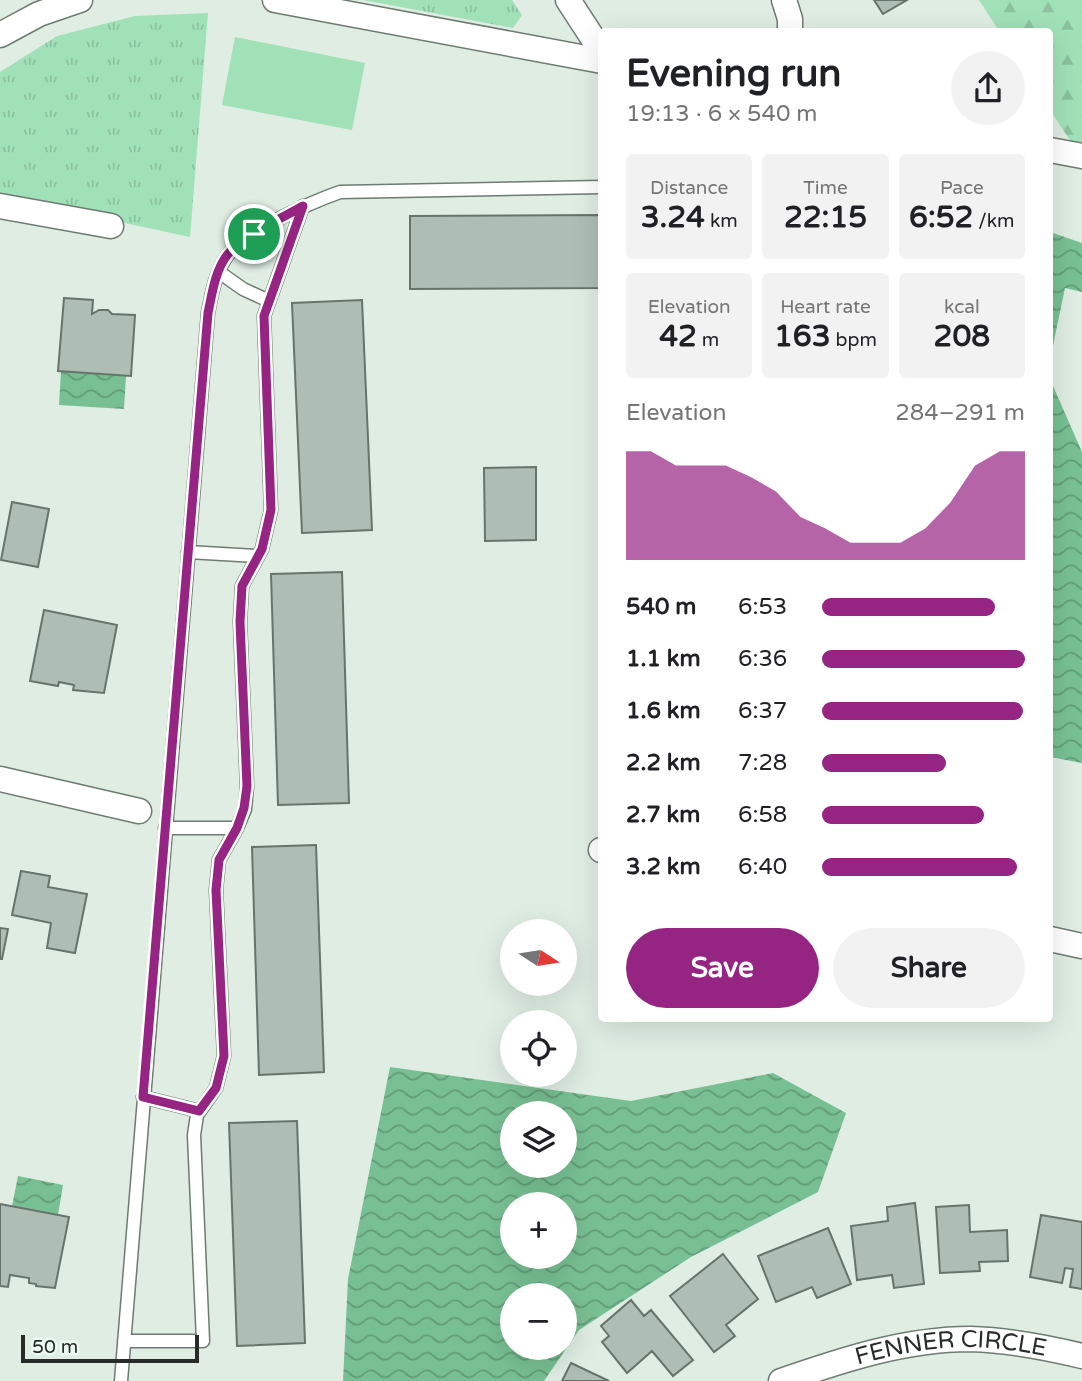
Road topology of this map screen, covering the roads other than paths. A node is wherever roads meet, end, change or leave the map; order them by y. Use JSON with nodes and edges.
{"nodes":[{"id":1,"x":80,"y":0,"type":"edge"},
{"id":2,"x":275,"y":0,"type":"edge"},
{"id":3,"x":568,"y":0,"type":"edge"},
{"id":4,"x":784,"y":0,"type":"edge"},
{"id":5,"x":790,"y":28,"type":"edge"},
{"id":6,"x":0,"y":36,"type":"edge"},
{"id":7,"x":598,"y":44,"type":"edge"},
{"id":8,"x":598,"y":60,"type":"edge"},
{"id":9,"x":1053,"y":151,"type":"edge"},
{"id":10,"x":1082,"y":156,"type":"edge"},
{"id":11,"x":598,"y":187,"type":"edge"},
{"id":12,"x":0,"y":206,"type":"edge"},
{"id":13,"x":303,"y":206,"type":"junction"},
{"id":14,"x":111,"y":226,"type":"dead end"},
{"id":15,"x":219,"y":272,"type":"junction"},
{"id":16,"x":269,"y":302,"type":"junction"},
{"id":17,"x":188,"y":552,"type":"junction"},
{"id":18,"x":257,"y":556,"type":"junction"},
{"id":19,"x":0,"y":779,"type":"edge"},
{"id":20,"x":139,"y":811,"type":"dead end"},
{"id":21,"x":164,"y":828,"type":"junction"},
{"id":22,"x":237,"y":828,"type":"junction"},
{"id":23,"x":1053,"y":940,"type":"edge"},
{"id":24,"x":1082,"y":946,"type":"edge"},
{"id":25,"x":143,"y":1097,"type":"junction"},
{"id":26,"x":199,"y":1111,"type":"junction"},
{"id":27,"x":124,"y":1341,"type":"junction"},
{"id":28,"x":1082,"y":1356,"type":"edge"},
{"id":29,"x":121,"y":1381,"type":"edge"},
{"id":30,"x":781,"y":1381,"type":"edge"}],
"edges":[{"from":1,"to":6,"type":"street"},
{"from":2,"to":8,"type":"street"},
{"from":3,"to":7,"type":"street"},
{"from":4,"to":5,"type":"street"},
{"from":9,"to":10,"type":"street"},
{"from":11,"to":13,"type":"lane"},
{"from":12,"to":14,"type":"street"},
{"from":13,"to":15,"type":"lane"},
{"from":13,"to":16,"type":"lane"},
{"from":15,"to":16,"type":"lane"},
{"from":15,"to":17,"type":"lane"},
{"from":16,"to":18,"type":"lane"},
{"from":17,"to":18,"type":"lane"},
{"from":17,"to":21,"type":"lane"},
{"from":18,"to":22,"type":"lane"},
{"from":19,"to":20,"type":"street"},
{"from":21,"to":22,"type":"lane"},
{"from":21,"to":25,"type":"lane"},
{"from":22,"to":26,"type":"lane"},
{"from":23,"to":24,"type":"street"},
{"from":25,"to":26,"type":"lane"},
{"from":25,"to":27,"type":"lane"},
{"from":26,"to":27,"type":"lane"},
{"from":27,"to":29,"type":"lane"},
{"from":28,"to":30,"type":"street","name":"FENNER CIRCLE"}]}
